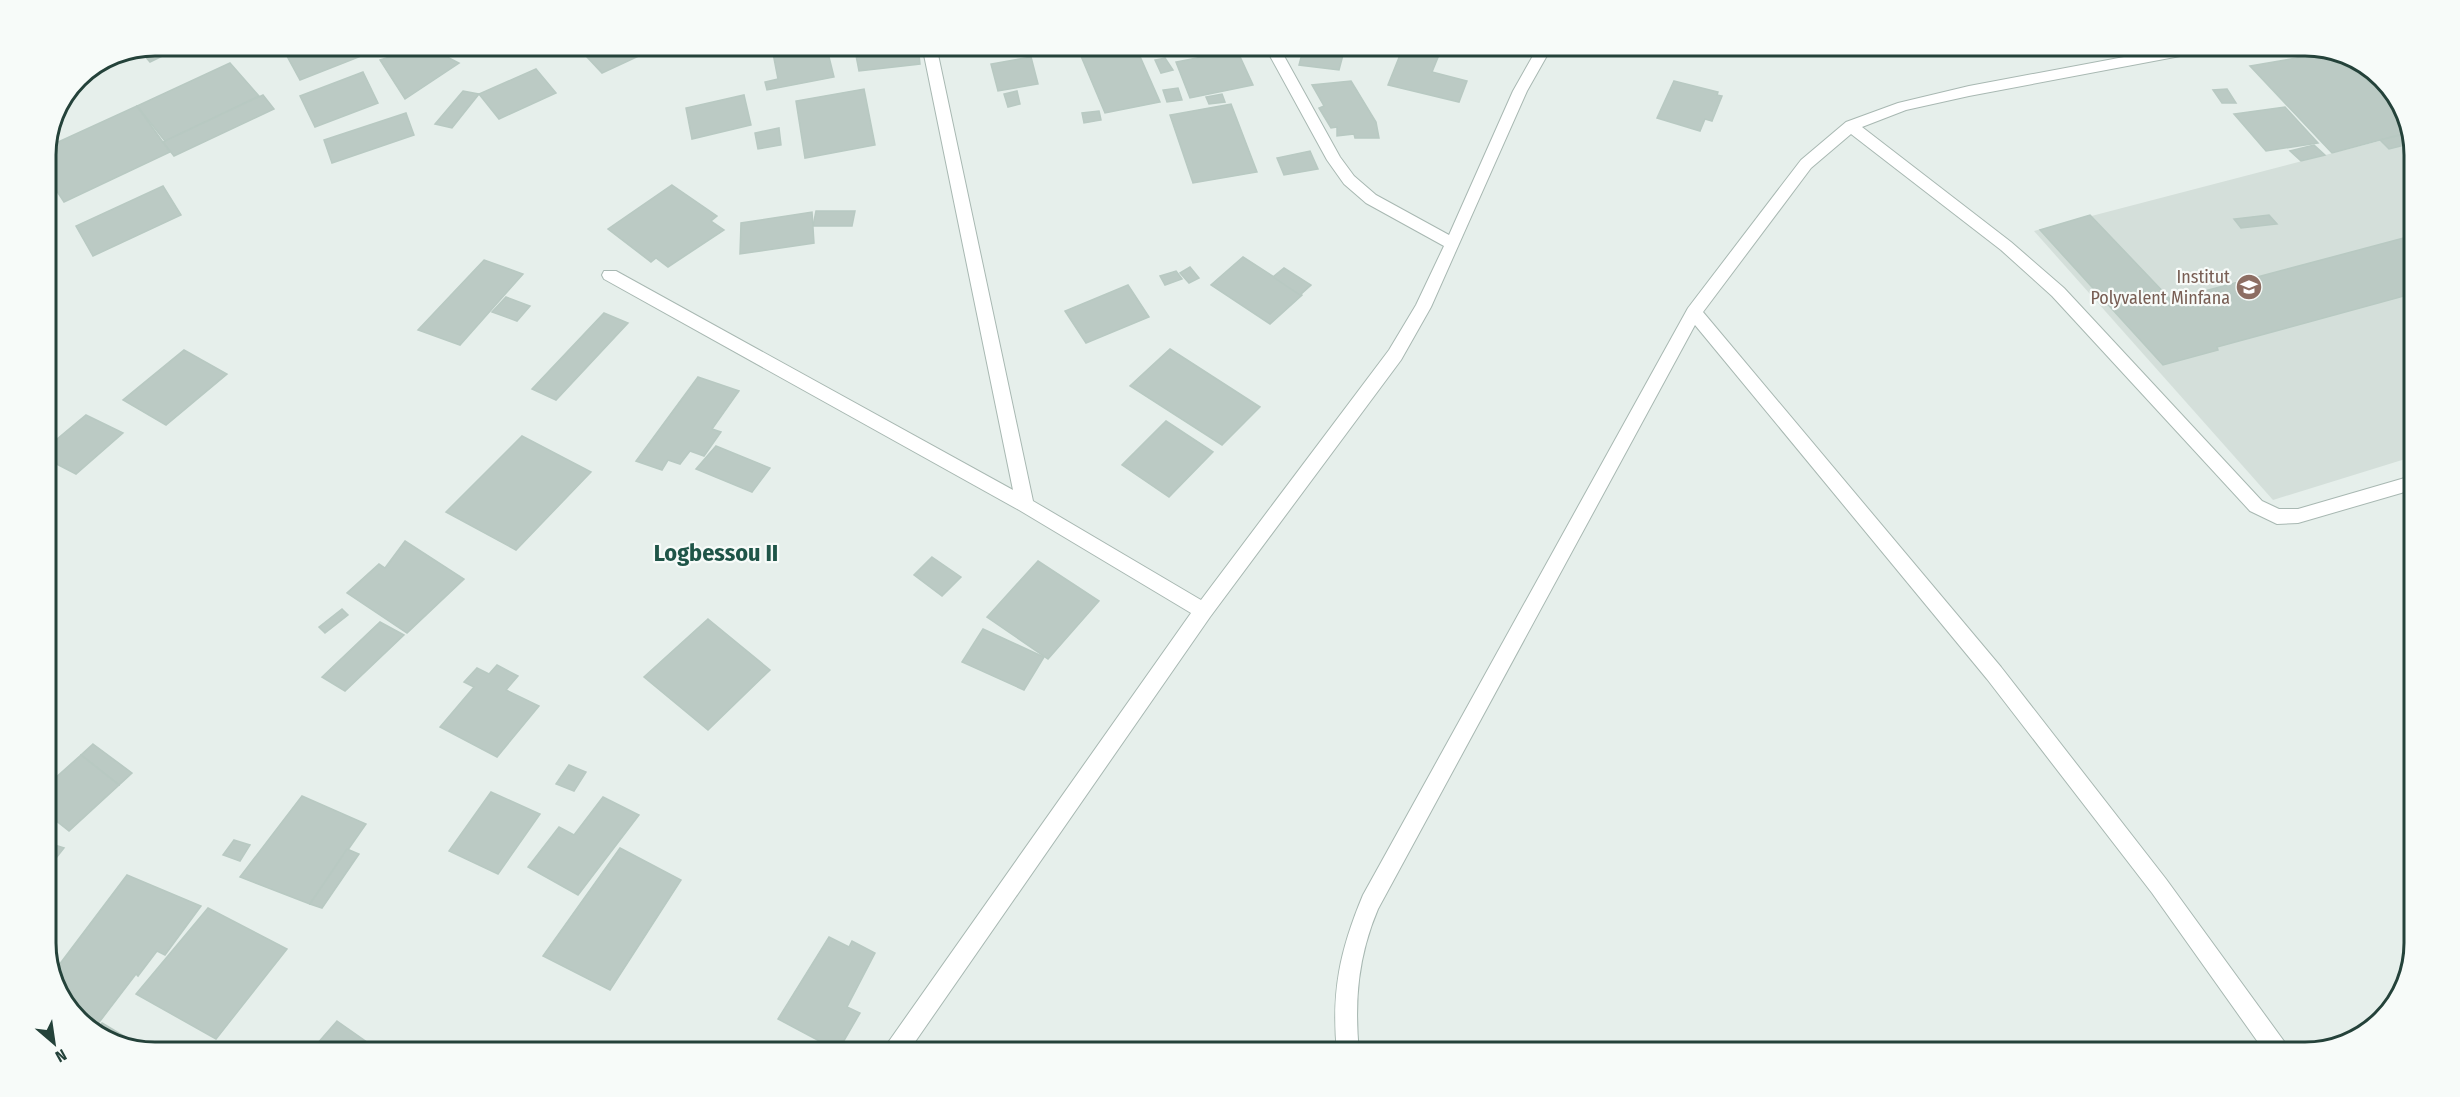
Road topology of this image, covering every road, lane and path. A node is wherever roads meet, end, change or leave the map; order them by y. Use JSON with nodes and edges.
{"nodes":[{"id":1,"x":930,"y":56,"type":"edge"},
{"id":2,"x":1277,"y":56,"type":"edge"},
{"id":3,"x":1540,"y":56,"type":"edge"},
{"id":4,"x":2154,"y":56,"type":"edge"},
{"id":5,"x":1851,"y":126,"type":"junction"},
{"id":6,"x":1453,"y":244,"type":"junction"},
{"id":7,"x":610,"y":275,"type":"dead end"},
{"id":8,"x":1694,"y":312,"type":"junction"},
{"id":9,"x":2404,"y":485,"type":"edge"},
{"id":10,"x":1024,"y":505,"type":"junction"},
{"id":11,"x":1203,"y":611,"type":"junction"},
{"id":12,"x":902,"y":1042,"type":"edge"},
{"id":13,"x":1347,"y":1042,"type":"edge"},
{"id":14,"x":2271,"y":1042,"type":"edge"}],
"edges":[{"from":1,"to":10,"type":"street"},
{"from":2,"to":6,"type":"street"},
{"from":3,"to":6,"type":"street"},
{"from":4,"to":5,"type":"street"},
{"from":5,"to":8,"type":"street"},
{"from":5,"to":9,"type":"street"},
{"from":6,"to":11,"type":"street"},
{"from":7,"to":10,"type":"street"},
{"from":8,"to":13,"type":"street"},
{"from":8,"to":14,"type":"street"},
{"from":10,"to":11,"type":"street"},
{"from":11,"to":12,"type":"street"}]}
